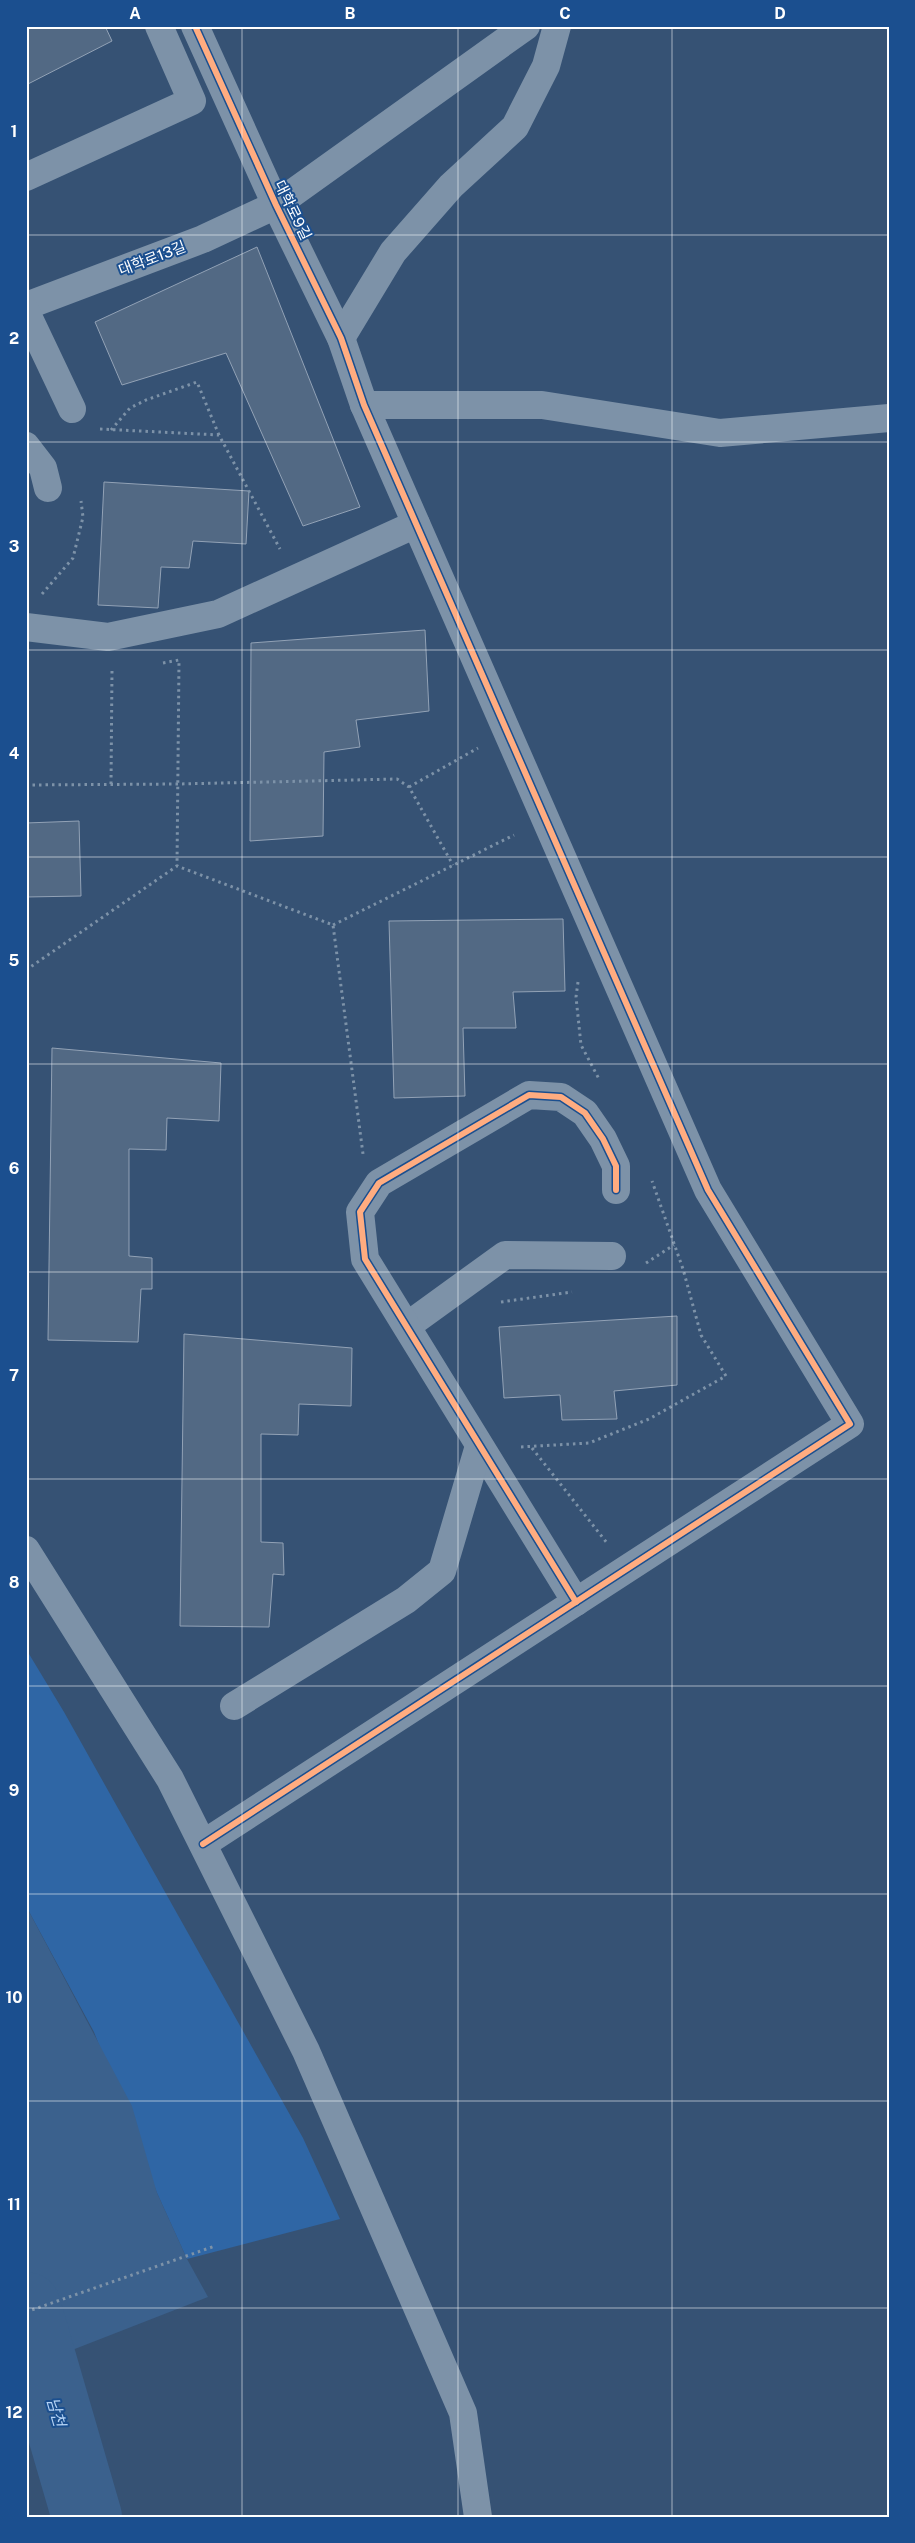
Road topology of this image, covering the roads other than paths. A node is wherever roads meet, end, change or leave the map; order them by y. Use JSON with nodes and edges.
{"nodes":[{"id":1,"x":159,"y":26,"type":"edge"},
{"id":2,"x":195,"y":26,"type":"edge"},
{"id":3,"x":526,"y":26,"type":"edge"},
{"id":4,"x":557,"y":26,"type":"edge"},
{"id":5,"x":26,"y":177,"type":"edge"},
{"id":6,"x":276,"y":205,"type":"junction"},
{"id":7,"x":26,"y":306,"type":"edge"},
{"id":8,"x":26,"y":312,"type":"edge"},
{"id":9,"x":341,"y":338,"type":"junction"},
{"id":10,"x":364,"y":406,"type":"junction"},
{"id":11,"x":72,"y":409,"type":"dead end"},
{"id":12,"x":889,"y":418,"type":"edge"},
{"id":13,"x":26,"y":446,"type":"edge"},
{"id":14,"x":48,"y":488,"type":"dead end"},
{"id":15,"x":416,"y":524,"type":"junction"},
{"id":16,"x":26,"y":627,"type":"edge"},
{"id":17,"x":616,"y":1190,"type":"dead end"},
{"id":18,"x":612,"y":1256,"type":"dead end"},
{"id":19,"x":407,"y":1326,"type":"junction"},
{"id":20,"x":479,"y":1446,"type":"junction"},
{"id":21,"x":26,"y":1550,"type":"edge"},
{"id":22,"x":576,"y":1602,"type":"junction"},
{"id":23,"x":234,"y":1706,"type":"dead end"},
{"id":24,"x":203,"y":1844,"type":"junction"},
{"id":25,"x":478,"y":2517,"type":"edge"}],
"edges":[{"from":1,"to":5,"type":"street"},
{"from":2,"to":6,"type":"street","name":"대학로9길"},
{"from":3,"to":6,"type":"street","name":"대학로13길"},
{"from":4,"to":9,"type":"street"},
{"from":6,"to":7,"type":"street","name":"대학로13길"},
{"from":6,"to":9,"type":"street","name":"대학로9길"},
{"from":8,"to":11,"type":"street"},
{"from":9,"to":10,"type":"street","name":"대학로9길"},
{"from":10,"to":12,"type":"street"},
{"from":10,"to":15,"type":"street","name":"대학로9길"},
{"from":13,"to":14,"type":"street"},
{"from":15,"to":16,"type":"street"},
{"from":15,"to":22,"type":"street","name":"대학로9길"},
{"from":17,"to":19,"type":"street"},
{"from":18,"to":19,"type":"street"},
{"from":19,"to":20,"type":"street"},
{"from":20,"to":22,"type":"street"},
{"from":20,"to":23,"type":"street"},
{"from":21,"to":24,"type":"street"},
{"from":22,"to":24,"type":"street"},
{"from":24,"to":25,"type":"street"}]}
